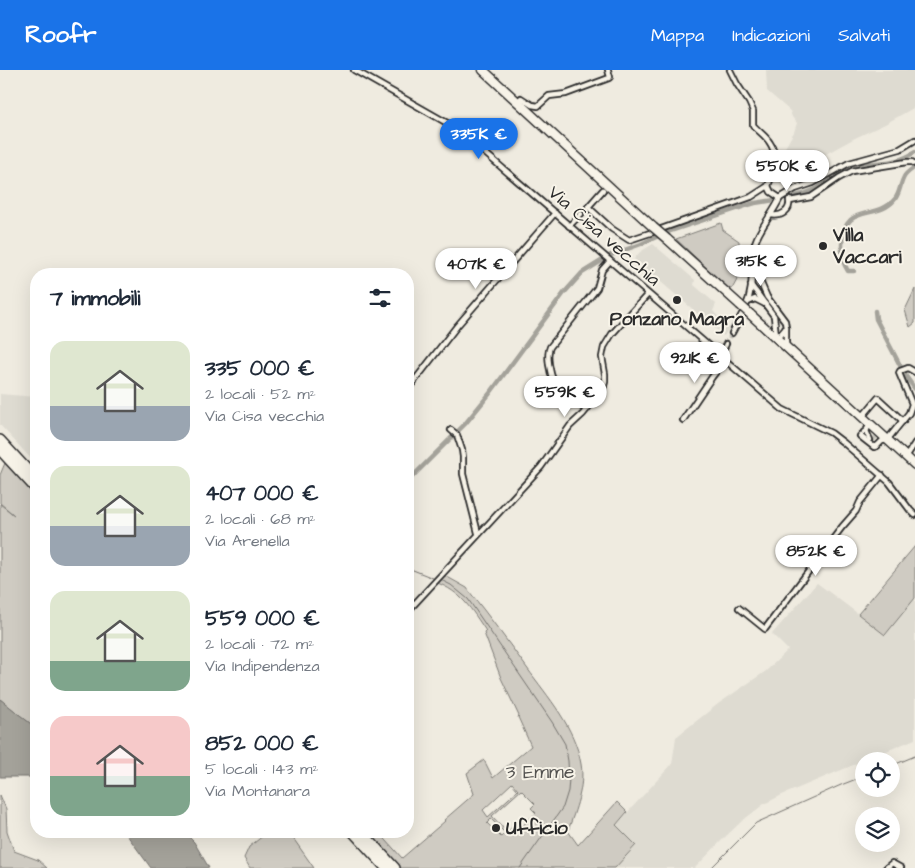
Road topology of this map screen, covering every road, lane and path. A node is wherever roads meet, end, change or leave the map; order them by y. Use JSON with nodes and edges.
{"nodes":[{"id":1,"x":354,"y":70,"type":"edge"},
{"id":2,"x":483,"y":70,"type":"edge"},
{"id":3,"x":608,"y":70,"type":"edge"},
{"id":4,"x":730,"y":70,"type":"edge"},
{"id":5,"x":518,"y":102,"type":"junction"},
{"id":6,"x":915,"y":140,"type":"edge"},
{"id":7,"x":915,"y":163,"type":"edge"},
{"id":8,"x":768,"y":186,"type":"junction"},
{"id":9,"x":603,"y":190,"type":"dead end"},
{"id":10,"x":786,"y":194,"type":"junction"},
{"id":11,"x":780,"y":198,"type":"junction"},
{"id":12,"x":790,"y":201,"type":"junction"},
{"id":13,"x":555,"y":213,"type":"junction"},
{"id":14,"x":581,"y":214,"type":"tunnel mouth"},
{"id":15,"x":771,"y":215,"type":"junction"},
{"id":16,"x":569,"y":226,"type":"junction"},
{"id":17,"x":656,"y":230,"type":"junction"},
{"id":18,"x":608,"y":260,"type":"junction"},
{"id":19,"x":753,"y":264,"type":"junction"},
{"id":20,"x":751,"y":284,"type":"junction"},
{"id":21,"x":762,"y":284,"type":"junction"},
{"id":22,"x":648,"y":294,"type":"junction"},
{"id":23,"x":745,"y":304,"type":"junction"},
{"id":24,"x":766,"y":305,"type":"junction"},
{"id":25,"x":746,"y":314,"type":"junction"},
{"id":26,"x":775,"y":324,"type":"junction"},
{"id":27,"x":765,"y":328,"type":"junction"},
{"id":28,"x":786,"y":328,"type":"junction"},
{"id":29,"x":732,"y":333,"type":"tunnel mouth"},
{"id":30,"x":776,"y":338,"type":"junction"},
{"id":31,"x":726,"y":344,"type":"tunnel mouth"},
{"id":32,"x":786,"y":348,"type":"junction"},
{"id":33,"x":720,"y":356,"type":"junction"},
{"id":34,"x":725,"y":360,"type":"junction"},
{"id":35,"x":915,"y":372,"type":"edge"},
{"id":36,"x":414,"y":381,"type":"edge"},
{"id":37,"x":586,"y":410,"type":"junction"},
{"id":38,"x":862,"y":416,"type":"junction"},
{"id":39,"x":683,"y":420,"type":"dead end"},
{"id":40,"x":903,"y":421,"type":"junction"},
{"id":41,"x":865,"y":431,"type":"junction"},
{"id":42,"x":454,"y":432,"type":"dead end"},
{"id":43,"x":0,"y":440,"type":"edge"},
{"id":44,"x":876,"y":443,"type":"junction"},
{"id":45,"x":915,"y":443,"type":"edge"},
{"id":46,"x":0,"y":450,"type":"edge"},
{"id":47,"x":906,"y":457,"type":"junction"},
{"id":48,"x":915,"y":465,"type":"edge"},
{"id":49,"x":30,"y":472,"type":"edge"},
{"id":50,"x":882,"y":475,"type":"junction"},
{"id":51,"x":30,"y":482,"type":"edge"},
{"id":52,"x":915,"y":515,"type":"edge"},
{"id":53,"x":478,"y":534,"type":"junction"},
{"id":54,"x":414,"y":604,"type":"edge"},
{"id":55,"x":739,"y":608,"type":"dead end"},
{"id":56,"x":358,"y":838,"type":"edge"},
{"id":57,"x":367,"y":838,"type":"edge"},
{"id":58,"x":386,"y":868,"type":"edge"},
{"id":59,"x":395,"y":868,"type":"edge"},
{"id":60,"x":886,"y":868,"type":"edge"},
{"id":61,"x":901,"y":868,"type":"edge"}],
"edges":[{"from":1,"to":13,"type":"street","name":"Via Cisa vecchia"},
{"from":2,"to":5,"type":"main road"},
{"from":3,"to":5,"type":"street"},
{"from":4,"to":8,"type":"street"},
{"from":5,"to":17,"type":"main road"},
{"from":6,"to":10,"type":"street"},
{"from":7,"to":12,"type":"street"},
{"from":8,"to":11,"type":"street"},
{"from":8,"to":17,"type":"street"},
{"from":9,"to":17,"type":"street"},
{"from":10,"to":11,"type":"street"},
{"from":10,"to":12,"type":"street"},
{"from":11,"to":15,"type":"street"},
{"from":12,"to":15,"type":"street"},
{"from":13,"to":16,"type":"street","name":"Via Cisa vecchia"},
{"from":13,"to":36,"type":"street"},
{"from":14,"to":16,"type":"street"},
{"from":15,"to":19,"type":"street"},
{"from":16,"to":18,"type":"street","name":"Via Cisa vecchia"},
{"from":17,"to":23,"type":"main road","bridge":true},
{"from":18,"to":22,"type":"street","name":"Via Cisa vecchia"},
{"from":18,"to":37,"type":"street"},
{"from":19,"to":20,"type":"street"},
{"from":19,"to":21,"type":"street"},
{"from":20,"to":21,"type":"street"},
{"from":20,"to":23,"type":"street"},
{"from":20,"to":24,"type":"street"},
{"from":21,"to":28,"type":"street"},
{"from":22,"to":33,"type":"street","name":"Via Cisa vecchia"},
{"from":22,"to":37,"type":"street"},
{"from":23,"to":24,"type":"street"},
{"from":23,"to":25,"type":"main road","bridge":true},
{"from":24,"to":26,"type":"street"},
{"from":25,"to":27,"type":"main road"},
{"from":25,"to":29,"type":"street"},
{"from":26,"to":27,"type":"street"},
{"from":26,"to":30,"type":"street"},
{"from":27,"to":30,"type":"main road"},
{"from":28,"to":30,"type":"street"},
{"from":28,"to":32,"type":"street"},
{"from":30,"to":32,"type":"main road"},
{"from":31,"to":33,"type":"street"},
{"from":32,"to":38,"type":"main road"},
{"from":33,"to":34,"type":"street","name":"Via Cisa vecchia"},
{"from":34,"to":39,"type":"street"},
{"from":34,"to":50,"type":"street","name":"Via Cisa vecchia"},
{"from":35,"to":40,"type":"street"},
{"from":37,"to":53,"type":"street"},
{"from":38,"to":40,"type":"street"},
{"from":38,"to":41,"type":"main road"},
{"from":40,"to":44,"type":"street"},
{"from":41,"to":44,"type":"main road"},
{"from":41,"to":44,"type":"street"},
{"from":41,"to":44,"type":"street"},
{"from":42,"to":53,"type":"street"},
{"from":43,"to":49,"type":"highway"},
{"from":44,"to":47,"type":"main road"},
{"from":45,"to":47,"type":"street"},
{"from":46,"to":51,"type":"highway"},
{"from":47,"to":48,"type":"main road"},
{"from":50,"to":52,"type":"street","name":"Via Cisa vecchia"},
{"from":50,"to":55,"type":"street"},
{"from":53,"to":54,"type":"street"},
{"from":56,"to":58,"type":"highway"},
{"from":57,"to":59,"type":"highway"},
{"from":60,"to":61,"type":"street"}]}
